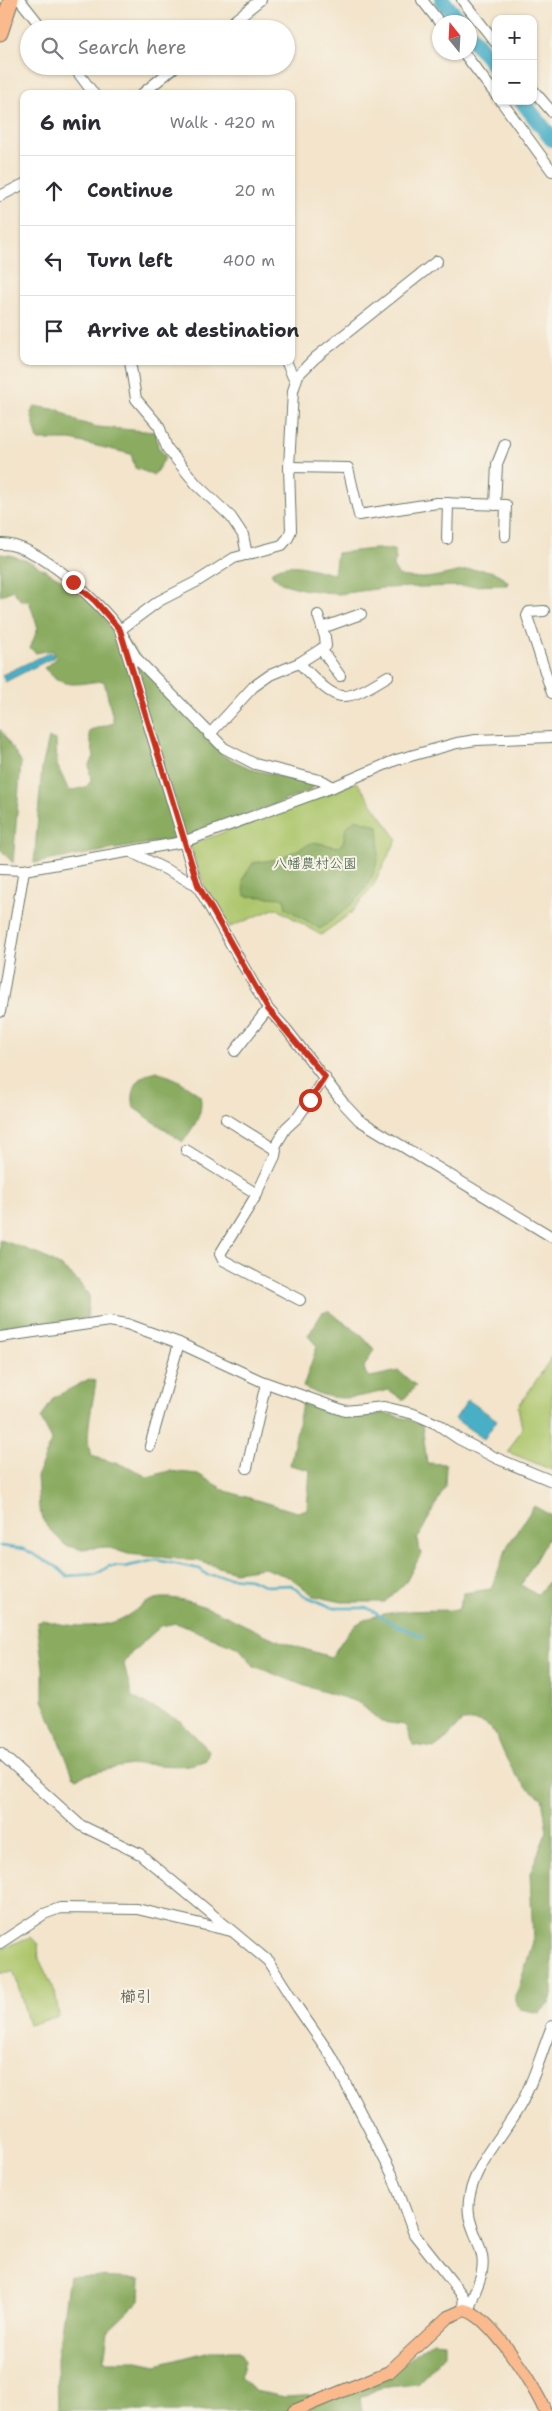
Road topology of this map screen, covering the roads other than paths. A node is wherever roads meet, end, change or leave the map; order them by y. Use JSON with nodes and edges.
{"nodes":[{"id":1,"x":11,"y":0,"type":"edge"},
{"id":2,"x":20,"y":0,"type":"edge"},
{"id":3,"x":260,"y":0,"type":"edge"},
{"id":4,"x":422,"y":0,"type":"edge"},
{"id":5,"x":462,"y":0,"type":"edge"},
{"id":6,"x":434,"y":15,"type":"edge"},
{"id":7,"x":36,"y":20,"type":"edge"},
{"id":8,"x":235,"y":20,"type":"edge"},
{"id":9,"x":0,"y":33,"type":"edge"},
{"id":10,"x":492,"y":38,"type":"edge"},
{"id":11,"x":469,"y":60,"type":"edge"},
{"id":12,"x":80,"y":75,"type":"edge"},
{"id":13,"x":165,"y":75,"type":"edge"},
{"id":14,"x":91,"y":90,"type":"edge"},
{"id":15,"x":147,"y":90,"type":"edge"},
{"id":16,"x":492,"y":90,"type":"edge"},
{"id":17,"x":537,"y":95,"type":"edge"},
{"id":18,"x":504,"y":105,"type":"edge"},
{"id":19,"x":552,"y":112,"type":"edge"},
{"id":20,"x":551,"y":169,"type":"edge"},
{"id":21,"x":20,"y":186,"type":"edge"},
{"id":22,"x":0,"y":196,"type":"edge"},
{"id":23,"x":437,"y":261,"type":"dead end"},
{"id":24,"x":131,"y":365,"type":"edge"},
{"id":25,"x":288,"y":365,"type":"edge"},
{"id":26,"x":295,"y":382,"type":"junction"},
{"id":27,"x":505,"y":444,"type":"dead end"},
{"id":28,"x":289,"y":467,"type":"junction"},
{"id":29,"x":448,"y":503,"type":"junction"},
{"id":30,"x":495,"y":505,"type":"junction"},
{"id":31,"x":505,"y":536,"type":"dead end"},
{"id":32,"x":447,"y":539,"type":"dead end"},
{"id":33,"x":0,"y":544,"type":"edge"},
{"id":34,"x":247,"y":555,"type":"junction"},
{"id":35,"x":544,"y":611,"type":"dead end"},
{"id":36,"x":361,"y":614,"type":"dead end"},
{"id":37,"x":318,"y":615,"type":"dead end"},
{"id":38,"x":322,"y":628,"type":"junction"},
{"id":39,"x":120,"y":630,"type":"junction"},
{"id":40,"x":321,"y":649,"type":"junction"},
{"id":41,"x":299,"y":663,"type":"junction"},
{"id":42,"x":340,"y":676,"type":"dead end"},
{"id":43,"x":388,"y":676,"type":"dead end"},
{"id":44,"x":552,"y":693,"type":"edge"},
{"id":45,"x":209,"y":734,"type":"junction"},
{"id":46,"x":552,"y":736,"type":"edge"},
{"id":47,"x":333,"y":787,"type":"junction"},
{"id":48,"x":183,"y":842,"type":"junction"},
{"id":49,"x":131,"y":852,"type":"junction"},
{"id":50,"x":1,"y":867,"type":"edge"},
{"id":51,"x":24,"y":870,"type":"junction"},
{"id":52,"x":198,"y":885,"type":"junction"},
{"id":53,"x":268,"y":1009,"type":"junction"},
{"id":54,"x":0,"y":1012,"type":"edge"},
{"id":55,"x":235,"y":1051,"type":"dead end"},
{"id":56,"x":325,"y":1077,"type":"junction"},
{"id":57,"x":226,"y":1119,"type":"dead end"},
{"id":58,"x":274,"y":1148,"type":"junction"},
{"id":59,"x":186,"y":1150,"type":"dead end"},
{"id":60,"x":257,"y":1194,"type":"junction"},
{"id":61,"x":552,"y":1236,"type":"edge"},
{"id":62,"x":300,"y":1300,"type":"dead end"},
{"id":63,"x":0,"y":1337,"type":"edge"},
{"id":64,"x":179,"y":1343,"type":"junction"},
{"id":65,"x":266,"y":1383,"type":"junction"},
{"id":66,"x":150,"y":1446,"type":"dead end"},
{"id":67,"x":247,"y":1468,"type":"dead end"},
{"id":68,"x":552,"y":1481,"type":"edge"},
{"id":69,"x":0,"y":1753,"type":"edge"},
{"id":70,"x":232,"y":1931,"type":"junction"},
{"id":71,"x":0,"y":1943,"type":"edge"},
{"id":72,"x":552,"y":2026,"type":"edge"},
{"id":73,"x":467,"y":2311,"type":"junction"},
{"id":74,"x":294,"y":2411,"type":"edge"},
{"id":75,"x":545,"y":2411,"type":"edge"}],
"edges":[{"from":1,"to":9,"type":"highway"},
{"from":2,"to":7,"type":"street"},
{"from":3,"to":8,"type":"street"},
{"from":4,"to":6,"type":"street"},
{"from":5,"to":10,"type":"street"},
{"from":11,"to":16,"type":"street"},
{"from":12,"to":14,"type":"street"},
{"from":13,"to":15,"type":"street"},
{"from":17,"to":19,"type":"street"},
{"from":18,"to":20,"type":"street"},
{"from":21,"to":22,"type":"street"},
{"from":23,"to":26,"type":"street"},
{"from":24,"to":34,"type":"street"},
{"from":25,"to":26,"type":"street"},
{"from":26,"to":28,"type":"street"},
{"from":27,"to":30,"type":"street"},
{"from":28,"to":29,"type":"street"},
{"from":28,"to":34,"type":"street"},
{"from":29,"to":30,"type":"street"},
{"from":29,"to":32,"type":"street"},
{"from":30,"to":31,"type":"street"},
{"from":33,"to":39,"type":"street"},
{"from":34,"to":39,"type":"street"},
{"from":35,"to":44,"type":"street"},
{"from":36,"to":38,"type":"street"},
{"from":37,"to":38,"type":"street"},
{"from":38,"to":40,"type":"street"},
{"from":39,"to":45,"type":"street"},
{"from":39,"to":48,"type":"street"},
{"from":40,"to":41,"type":"street"},
{"from":40,"to":42,"type":"street"},
{"from":41,"to":43,"type":"street"},
{"from":41,"to":45,"type":"street"},
{"from":45,"to":47,"type":"street"},
{"from":46,"to":47,"type":"street"},
{"from":47,"to":48,"type":"street"},
{"from":48,"to":49,"type":"street"},
{"from":48,"to":52,"type":"street"},
{"from":49,"to":51,"type":"street"},
{"from":49,"to":52,"type":"street"},
{"from":50,"to":51,"type":"street"},
{"from":51,"to":54,"type":"street"},
{"from":52,"to":53,"type":"street"},
{"from":53,"to":55,"type":"street"},
{"from":53,"to":56,"type":"street"},
{"from":56,"to":58,"type":"street"},
{"from":56,"to":61,"type":"street"},
{"from":57,"to":58,"type":"street"},
{"from":58,"to":60,"type":"street"},
{"from":59,"to":60,"type":"street"},
{"from":60,"to":62,"type":"street"},
{"from":63,"to":64,"type":"street"},
{"from":64,"to":65,"type":"street"},
{"from":64,"to":66,"type":"street"},
{"from":65,"to":67,"type":"street"},
{"from":65,"to":68,"type":"street"},
{"from":69,"to":70,"type":"street"},
{"from":70,"to":71,"type":"street"},
{"from":70,"to":73,"type":"street"},
{"from":72,"to":73,"type":"street"},
{"from":73,"to":74,"type":"main road"},
{"from":73,"to":75,"type":"main road"}]}
